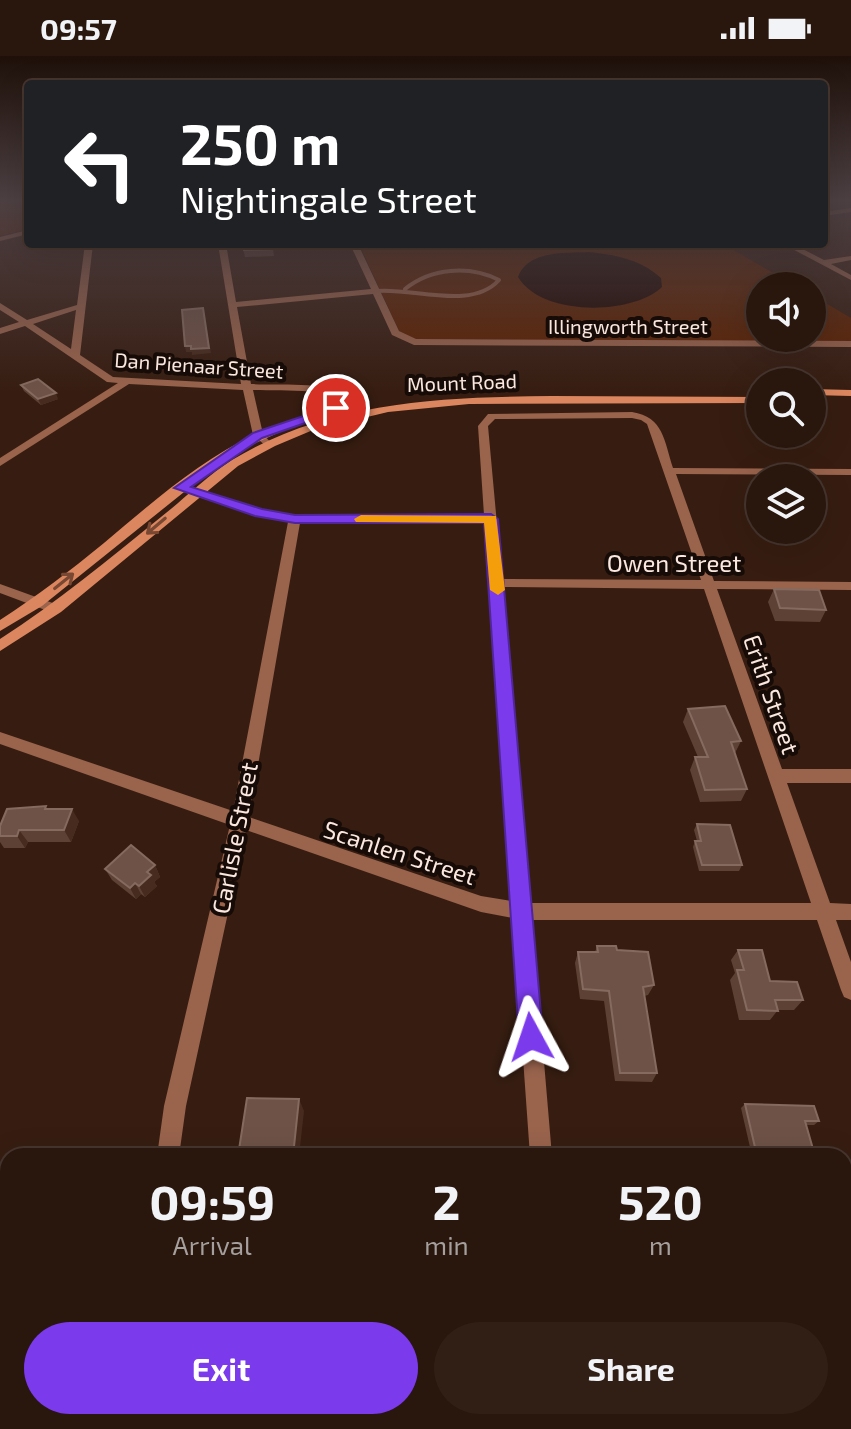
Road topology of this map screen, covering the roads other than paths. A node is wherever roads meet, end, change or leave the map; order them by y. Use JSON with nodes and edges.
{"nodes":[{"id":1,"x":87,"y":264,"type":"edge"},
{"id":2,"x":226,"y":264,"type":"edge"},
{"id":3,"x":363,"y":264,"type":"edge"},
{"id":4,"x":825,"y":264,"type":"edge"},
{"id":5,"x":851,"y":278,"type":"edge"},
{"id":6,"x":405,"y":289,"type":"junction"},
{"id":7,"x":376,"y":291,"type":"junction"},
{"id":8,"x":235,"y":305,"type":"junction"},
{"id":9,"x":0,"y":306,"type":"edge"},
{"id":10,"x":82,"y":306,"type":"junction"},
{"id":11,"x":25,"y":323,"type":"junction"},
{"id":12,"x":0,"y":331,"type":"edge"},
{"id":13,"x":851,"y":344,"type":"edge"},
{"id":14,"x":75,"y":358,"type":"junction"},
{"id":15,"x":125,"y":383,"type":"junction"},
{"id":16,"x":247,"y":387,"type":"junction"},
{"id":17,"x":746,"y":392,"type":"edge"},
{"id":18,"x":826,"y":392,"type":"edge"},
{"id":19,"x":851,"y":393,"type":"edge"},
{"id":20,"x":561,"y":395,"type":"junction"},
{"id":21,"x":746,"y":400,"type":"edge"},
{"id":22,"x":826,"y":400,"type":"edge"},
{"id":23,"x":851,"y":400,"type":"edge"},
{"id":24,"x":360,"y":407,"type":"junction"},
{"id":25,"x":565,"y":415,"type":"junction"},
{"id":26,"x":262,"y":440,"type":"junction"},
{"id":27,"x":0,"y":463,"type":"edge"},
{"id":28,"x":671,"y":471,"type":"junction"},
{"id":29,"x":851,"y":472,"type":"edge"},
{"id":30,"x":181,"y":488,"type":"junction"},
{"id":31,"x":196,"y":493,"type":"junction"},
{"id":32,"x":295,"y":519,"type":"junction"},
{"id":33,"x":491,"y":519,"type":"junction"},
{"id":34,"x":497,"y":583,"type":"junction"},
{"id":35,"x":709,"y":585,"type":"junction"},
{"id":36,"x":851,"y":586,"type":"edge"},
{"id":37,"x":0,"y":588,"type":"edge"},
{"id":38,"x":38,"y":602,"type":"junction"},
{"id":39,"x":56,"y":609,"type":"junction"},
{"id":40,"x":0,"y":626,"type":"edge"},
{"id":41,"x":0,"y":646,"type":"edge"},
{"id":42,"x":0,"y":739,"type":"edge"},
{"id":43,"x":775,"y":776,"type":"junction"},
{"id":44,"x":851,"y":776,"type":"edge"},
{"id":45,"x":239,"y":823,"type":"junction"},
{"id":46,"x":520,"y":911,"type":"junction"},
{"id":47,"x":824,"y":912,"type":"junction"},
{"id":48,"x":851,"y":912,"type":"edge"},
{"id":49,"x":851,"y":990,"type":"edge"},
{"id":50,"x":169,"y":1148,"type":"edge"},
{"id":51,"x":540,"y":1148,"type":"edge"}],
"edges":[{"from":1,"to":10,"type":"street"},
{"from":2,"to":8,"type":"street"},
{"from":3,"to":7,"type":"street"},
{"from":4,"to":5,"type":"street"},
{"from":6,"to":6,"type":"lane"},
{"from":6,"to":7,"type":"lane"},
{"from":7,"to":8,"type":"street"},
{"from":7,"to":13,"type":"street","name":"Illingworth Street"},
{"from":8,"to":16,"type":"street"},
{"from":9,"to":11,"type":"street","name":"Dan Pienaar Street"},
{"from":10,"to":11,"type":"street"},
{"from":10,"to":14,"type":"street"},
{"from":11,"to":12,"type":"street"},
{"from":11,"to":14,"type":"street","name":"Dan Pienaar Street"},
{"from":14,"to":15,"type":"street","name":"Dan Pienaar Street"},
{"from":15,"to":16,"type":"street","name":"Dan Pienaar Street"},
{"from":15,"to":27,"type":"street"},
{"from":16,"to":24,"type":"street","name":"Dan Pienaar Street"},
{"from":16,"to":26,"type":"street"},
{"from":17,"to":20,"type":"main road","name":"Mount Road"},
{"from":18,"to":19,"type":"main road"},
{"from":20,"to":21,"type":"main road","name":"Mount Road"},
{"from":20,"to":24,"type":"main road","name":"Mount Road"},
{"from":20,"to":25,"type":"street"},
{"from":22,"to":23,"type":"main road"},
{"from":24,"to":26,"type":"main road","name":"Mount Road"},
{"from":25,"to":28,"type":"street","name":"Erith Street"},
{"from":25,"to":33,"type":"street"},
{"from":26,"to":30,"type":"main road","name":"Mount Road"},
{"from":26,"to":31,"type":"main road","name":"Mount Road"},
{"from":28,"to":29,"type":"street"},
{"from":28,"to":35,"type":"street","name":"Erith Street"},
{"from":30,"to":31,"type":"street"},
{"from":38,"to":30,"type":"main road","name":"Mount Road","one_way":true},
{"from":31,"to":32,"type":"street"},
{"from":31,"to":39,"type":"main road","name":"Mount Road","one_way":true},
{"from":32,"to":33,"type":"street"},
{"from":32,"to":45,"type":"street","name":"Carlisle Street"},
{"from":33,"to":34,"type":"street"},
{"from":34,"to":35,"type":"street","name":"Owen Street"},
{"from":34,"to":46,"type":"street"},
{"from":35,"to":36,"type":"street","name":"Owen Street"},
{"from":35,"to":43,"type":"street","name":"Erith Street"},
{"from":37,"to":38,"type":"street"},
{"from":38,"to":39,"type":"street"},
{"from":38,"to":40,"type":"main road","name":"Mount Road"},
{"from":39,"to":41,"type":"main road","name":"Mount Road"},
{"from":42,"to":45,"type":"street","name":"Scanlen Street"},
{"from":43,"to":44,"type":"street"},
{"from":43,"to":47,"type":"street","name":"Erith Street"},
{"from":45,"to":46,"type":"street","name":"Scanlen Street"},
{"from":45,"to":50,"type":"street","name":"Carlisle Street"},
{"from":46,"to":47,"type":"street","name":"Scanlen Street"},
{"from":46,"to":51,"type":"street"},
{"from":47,"to":48,"type":"street","name":"Scanlen Street"},
{"from":47,"to":49,"type":"street","name":"Erith Street"}]}
